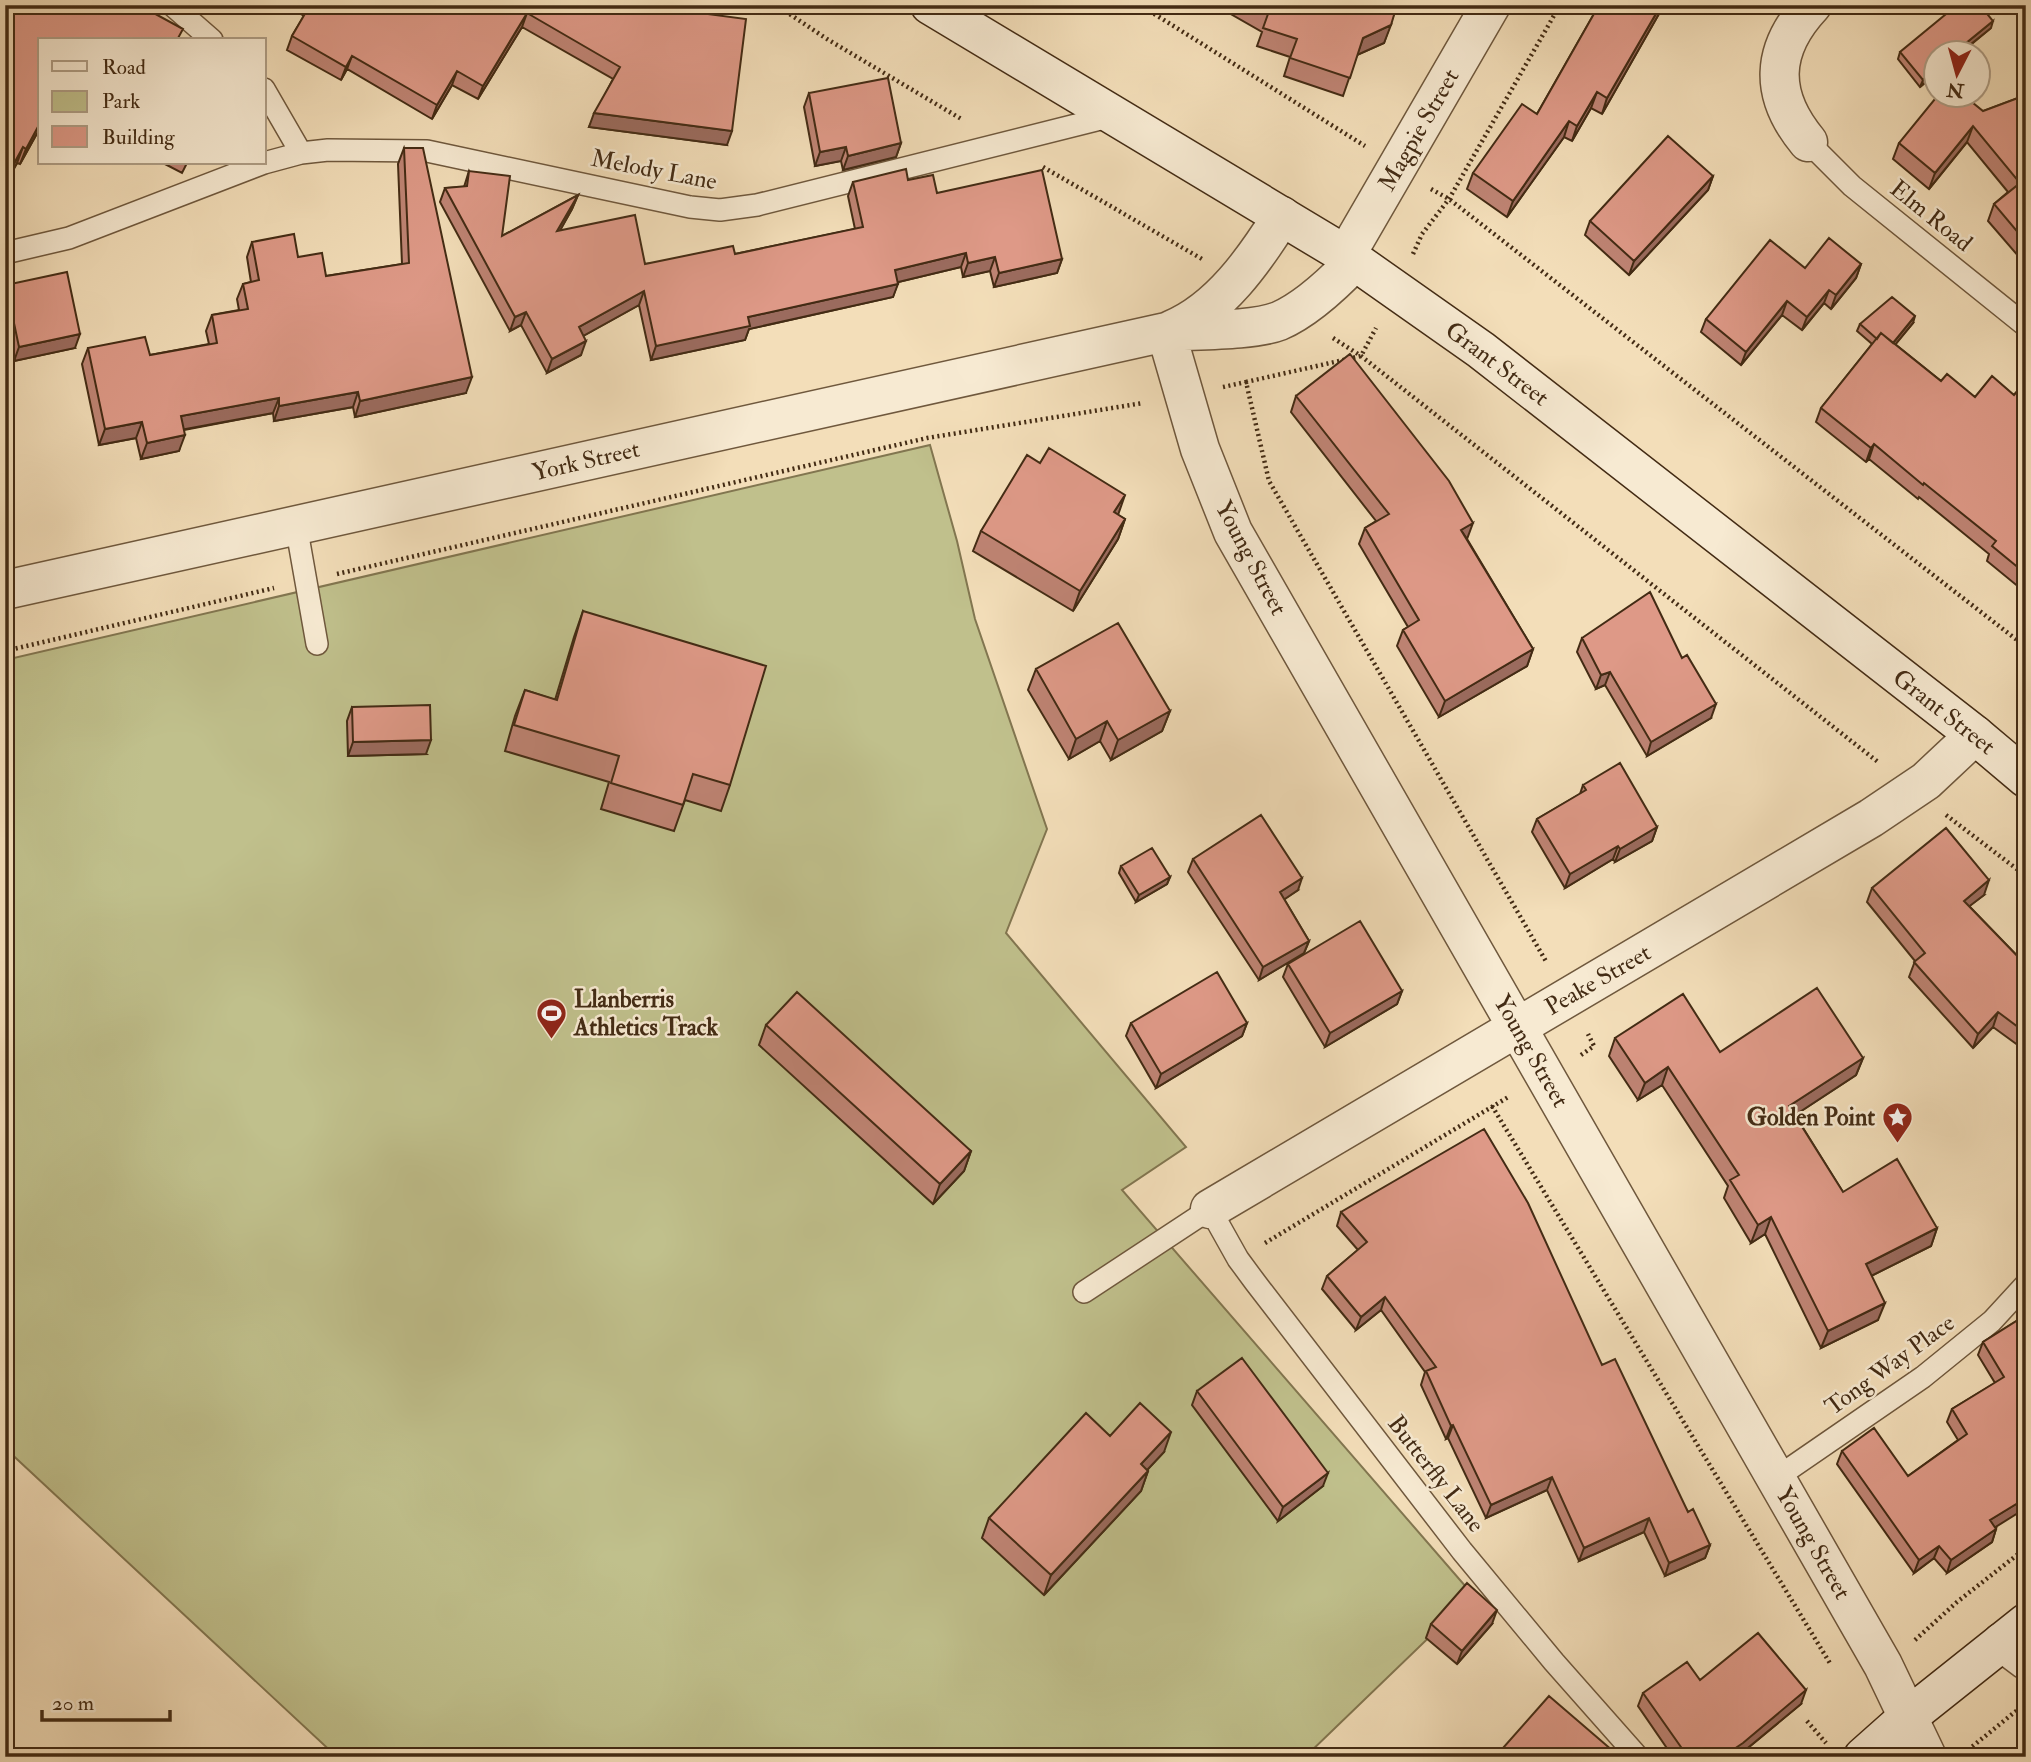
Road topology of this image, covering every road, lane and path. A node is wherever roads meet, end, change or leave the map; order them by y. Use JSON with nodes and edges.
{"nodes":[{"id":1,"x":173,"y":5,"type":"edge"},
{"id":2,"x":930,"y":5,"type":"edge"},
{"id":3,"x":1140,"y":5,"type":"edge"},
{"id":4,"x":1491,"y":5,"type":"edge"},
{"id":5,"x":1560,"y":5,"type":"edge"},
{"id":6,"x":1656,"y":5,"type":"edge"},
{"id":7,"x":1692,"y":5,"type":"edge"},
{"id":8,"x":1812,"y":5,"type":"edge"},
{"id":9,"x":210,"y":38,"type":"edge"},
{"id":10,"x":266,"y":92,"type":"edge"},
{"id":11,"x":1112,"y":116,"type":"junction"},
{"id":12,"x":1808,"y":142,"type":"joint"},
{"id":13,"x":301,"y":153,"type":"junction"},
{"id":14,"x":266,"y":162,"type":"edge"},
{"id":15,"x":261,"y":164,"type":"edge"},
{"id":16,"x":1397,"y":168,"type":"junction"},
{"id":17,"x":1449,"y":199,"type":"junction"},
{"id":18,"x":1282,"y":216,"type":"junction"},
{"id":19,"x":5,"y":253,"type":"edge"},
{"id":20,"x":1194,"y":254,"type":"dead end"},
{"id":21,"x":1351,"y":258,"type":"junction"},
{"id":22,"x":1236,"y":279,"type":"junction"},
{"id":23,"x":1398,"y":289,"type":"junction"},
{"id":24,"x":1292,"y":314,"type":"junction"},
{"id":25,"x":2026,"y":326,"type":"edge"},
{"id":26,"x":1166,"y":332,"type":"junction"},
{"id":27,"x":1361,"y":356,"type":"junction"},
{"id":28,"x":1246,"y":382,"type":"junction"},
{"id":29,"x":1185,"y":394,"type":"junction"},
{"id":30,"x":296,"y":525,"type":"junction"},
{"id":31,"x":305,"y":581,"type":"junction"},
{"id":32,"x":5,"y":590,"type":"edge"},
{"id":33,"x":317,"y":644,"type":"dead end"},
{"id":34,"x":2026,"y":647,"type":"edge"},
{"id":35,"x":5,"y":651,"type":"edge"},
{"id":36,"x":1975,"y":735,"type":"junction"},
{"id":37,"x":2022,"y":767,"type":"edge"},
{"id":38,"x":1914,"y":790,"type":"junction"},
{"id":39,"x":2026,"y":876,"type":"edge"},
{"id":40,"x":1568,"y":999,"type":"junction"},
{"id":41,"x":1517,"y":1028,"type":"junction"},
{"id":42,"x":1544,"y":1076,"type":"junction"},
{"id":43,"x":1492,"y":1106,"type":"junction"},
{"id":44,"x":1210,"y":1209,"type":"junction"},
{"id":45,"x":1238,"y":1259,"type":"junction"},
{"id":46,"x":2026,"y":1284,"type":"edge"},
{"id":47,"x":1084,"y":1292,"type":"dead end"},
{"id":48,"x":1776,"y":1478,"type":"junction"},
{"id":49,"x":2026,"y":1548,"type":"edge"},
{"id":50,"x":1923,"y":1633,"type":"dead end"},
{"id":51,"x":2018,"y":1642,"type":"edge"},
{"id":52,"x":1834,"y":1669,"type":"dead end"},
{"id":53,"x":2024,"y":1706,"type":"edge"},
{"id":54,"x":1908,"y":1717,"type":"junction"},
{"id":55,"x":1965,"y":1752,"type":"dead end"},
{"id":56,"x":1638,"y":1757,"type":"edge"},
{"id":57,"x":1863,"y":1757,"type":"edge"},
{"id":58,"x":1927,"y":1757,"type":"edge"}],
"edges":[{"from":1,"to":9,"type":"lane"},
{"from":2,"to":11,"type":"street","name":"Grant Street"},
{"from":3,"to":16,"type":"path"},
{"from":4,"to":16,"type":"street","name":"Magpie Street"},
{"from":5,"to":17,"type":"path"},
{"from":6,"to":7,"type":"path"},
{"from":8,"to":12,"type":"street"},
{"from":10,"to":13,"type":"lane"},
{"from":11,"to":13,"type":"lane","name":"Melody Lane"},
{"from":11,"to":18,"type":"street","name":"Grant Street"},
{"from":12,"to":25,"type":"lane","name":"Elm Road"},
{"from":13,"to":14,"type":"lane","name":"Melody Lane"},
{"from":15,"to":19,"type":"lane","name":"Melody Lane"},
{"from":16,"to":17,"type":"path"},
{"from":16,"to":21,"type":"street","name":"Magpie Street"},
{"from":17,"to":23,"type":"path"},
{"from":17,"to":34,"type":"path"},
{"from":18,"to":21,"type":"street","name":"Grant Street"},
{"from":18,"to":22,"type":"street","name":"York Street"},
{"from":20,"to":22,"type":"path"},
{"from":21,"to":23,"type":"street","name":"Grant Street"},
{"from":21,"to":24,"type":"street","name":"York Street"},
{"from":22,"to":26,"type":"street","name":"York Street"},
{"from":23,"to":27,"type":"path"},
{"from":23,"to":36,"type":"street","name":"Grant Street"},
{"from":24,"to":26,"type":"street","name":"York Street"},
{"from":24,"to":27,"type":"path"},
{"from":26,"to":29,"type":"street","name":"Young Street"},
{"from":26,"to":30,"type":"street","name":"York Street"},
{"from":27,"to":28,"type":"path"},
{"from":27,"to":38,"type":"path"},
{"from":28,"to":29,"type":"path"},
{"from":28,"to":40,"type":"path"},
{"from":29,"to":31,"type":"path"},
{"from":29,"to":41,"type":"street","name":"Young Street"},
{"from":30,"to":31,"type":"lane"},
{"from":30,"to":32,"type":"street","name":"York Street"},
{"from":31,"to":33,"type":"lane"},
{"from":31,"to":35,"type":"path"},
{"from":36,"to":37,"type":"street","name":"Grant Street"},
{"from":36,"to":38,"type":"street","name":"Peake Street"},
{"from":38,"to":39,"type":"path"},
{"from":38,"to":40,"type":"street","name":"Peake Street"},
{"from":40,"to":41,"type":"street","name":"Peake Street"},
{"from":40,"to":42,"type":"path"},
{"from":41,"to":42,"type":"street","name":"Young Street"},
{"from":41,"to":44,"type":"street","name":"Peake Street"},
{"from":42,"to":43,"type":"path"},
{"from":42,"to":48,"type":"street","name":"Young Street"},
{"from":43,"to":45,"type":"path"},
{"from":43,"to":52,"type":"path"},
{"from":44,"to":45,"type":"lane","name":"Butterfly Lane"},
{"from":44,"to":47,"type":"lane"},
{"from":45,"to":56,"type":"lane","name":"Butterfly Lane"},
{"from":46,"to":48,"type":"lane","name":"Tong Way Place"},
{"from":48,"to":54,"type":"street","name":"Young Street"},
{"from":49,"to":50,"type":"path"},
{"from":51,"to":54,"type":"street"},
{"from":53,"to":55,"type":"path"},
{"from":54,"to":57,"type":"street"},
{"from":54,"to":58,"type":"street","name":"Young Street"}]}
